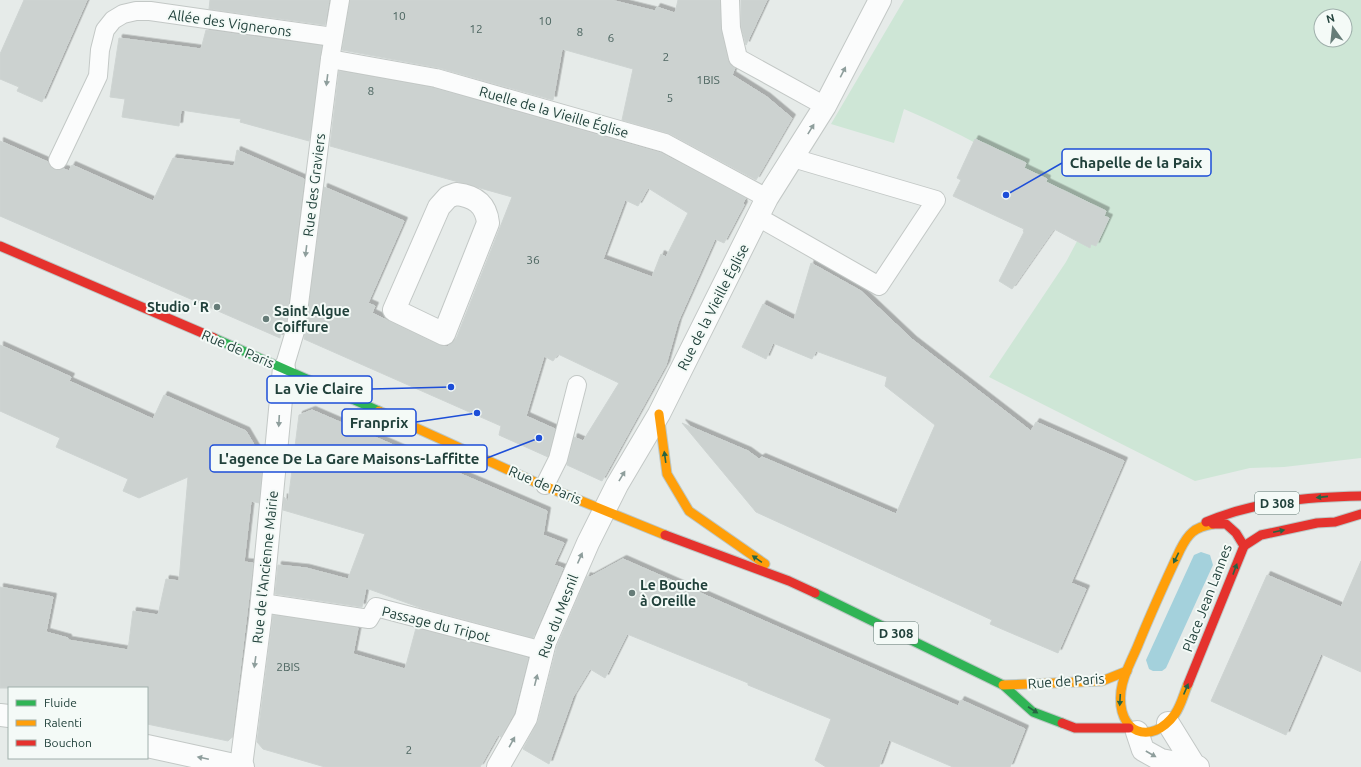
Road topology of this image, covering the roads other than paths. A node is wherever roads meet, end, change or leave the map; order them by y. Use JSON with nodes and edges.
{"nodes":[{"id":1,"x":340,"y":0,"type":"edge"},
{"id":2,"x":730,"y":0,"type":"edge"},
{"id":3,"x":880,"y":0,"type":"edge"},
{"id":4,"x":333,"y":37,"type":"junction"},
{"id":5,"x":330,"y":59,"type":"junction"},
{"id":6,"x":825,"y":106,"type":"junction"},
{"id":7,"x":793,"y":158,"type":"junction"},
{"id":8,"x":58,"y":160,"type":"dead end"},
{"id":9,"x":763,"y":208,"type":"junction"},
{"id":10,"x":0,"y":246,"type":"edge"},
{"id":11,"x":444,"y":334,"type":"joint"},
{"id":12,"x":284,"y":368,"type":"junction"},
{"id":13,"x":577,"y":385,"type":"dead end"},
{"id":14,"x":659,"y":414,"type":"junction"},
{"id":15,"x":544,"y":486,"type":"junction"},
{"id":16,"x":1361,"y":496,"type":"edge"},
{"id":17,"x":604,"y":510,"type":"junction"},
{"id":18,"x":1361,"y":514,"type":"edge"},
{"id":19,"x":1198,"y":526,"type":"junction"},
{"id":20,"x":1244,"y":546,"type":"junction"},
{"id":21,"x":789,"y":581,"type":"junction"},
{"id":22,"x":262,"y":603,"type":"junction"},
{"id":23,"x":543,"y":651,"type":"junction"},
{"id":24,"x":1127,"y":671,"type":"junction"},
{"id":25,"x":1003,"y":685,"type":"junction"},
{"id":26,"x":1168,"y":723,"type":"junction"},
{"id":27,"x":1133,"y":730,"type":"junction"},
{"id":28,"x":148,"y":746,"type":"edge"},
{"id":29,"x":1196,"y":766,"type":"edge"},
{"id":30,"x":242,"y":767,"type":"edge"},
{"id":31,"x":498,"y":767,"type":"edge"}],
"edges":[{"from":1,"to":4,"type":"lane","name":"Rue des Graviers"},
{"from":2,"to":6,"type":"lane"},
{"from":6,"to":3,"type":"street","name":"Rue de la Vieille Église","one_way":true},
{"from":4,"to":5,"type":"lane","name":"Rue des Graviers"},
{"from":4,"to":8,"type":"lane","name":"Allée des Vignerons"},
{"from":5,"to":9,"type":"lane","name":"Ruelle de la Vieille Église"},
{"from":5,"to":12,"type":"lane","name":"Rue des Graviers","one_way":true},
{"from":7,"to":6,"type":"street","name":"Rue de la Vieille Église","one_way":true},
{"from":7,"to":9,"type":"street","name":"Rue de la Vieille Église"},
{"from":7,"to":9,"type":"lane","name":"Ruelle de la Vieille Église"},
{"from":9,"to":14,"type":"street","name":"Rue de la Vieille Église"},
{"from":10,"to":12,"type":"main road","name":"Rue de Paris","number":"D 308"},
{"from":11,"to":11,"type":"street"},
{"from":12,"to":15,"type":"main road","name":"Rue de Paris","number":"D 308"},
{"from":12,"to":22,"type":"street","name":"Rue de l'Ancienne Mairie","one_way":true},
{"from":13,"to":15,"type":"lane"},
{"from":17,"to":14,"type":"street","name":"Rue de la Vieille Église","one_way":true},
{"from":21,"to":14,"type":"main road","one_way":true},
{"from":15,"to":17,"type":"main road","name":"Rue de Paris","number":"D 308"},
{"from":16,"to":19,"type":"main road","number":"D 308","one_way":true},
{"from":17,"to":21,"type":"main road","name":"Rue de Paris","number":"D 308"},
{"from":23,"to":17,"type":"street","name":"Rue du Mesnil","one_way":true},
{"from":20,"to":18,"type":"main road","number":"D 308","one_way":true},
{"from":19,"to":20,"type":"main road","name":"Place Jean Lannes"},
{"from":19,"to":24,"type":"main road","one_way":true},
{"from":26,"to":20,"type":"main road","name":"Place Jean Lannes","one_way":true},
{"from":21,"to":25,"type":"main road","name":"Rue de Paris","number":"D 308"},
{"from":22,"to":23,"type":"lane","name":"Passage du Tripot"},
{"from":22,"to":30,"type":"street","name":"Rue de l'Ancienne Mairie","one_way":true},
{"from":31,"to":23,"type":"street","name":"Rue du Mesnil","one_way":true},
{"from":24,"to":25,"type":"main road","name":"Rue de Paris","number":"D 308"},
{"from":24,"to":27,"type":"main road","one_way":true},
{"from":25,"to":27,"type":"main road","name":"Rue de Paris","number":"D 308","one_way":true},
{"from":26,"to":27,"type":"main road"},
{"from":26,"to":29,"type":"street"},
{"from":27,"to":29,"type":"street","one_way":true},
{"from":30,"to":28,"type":"street","one_way":true}]}
